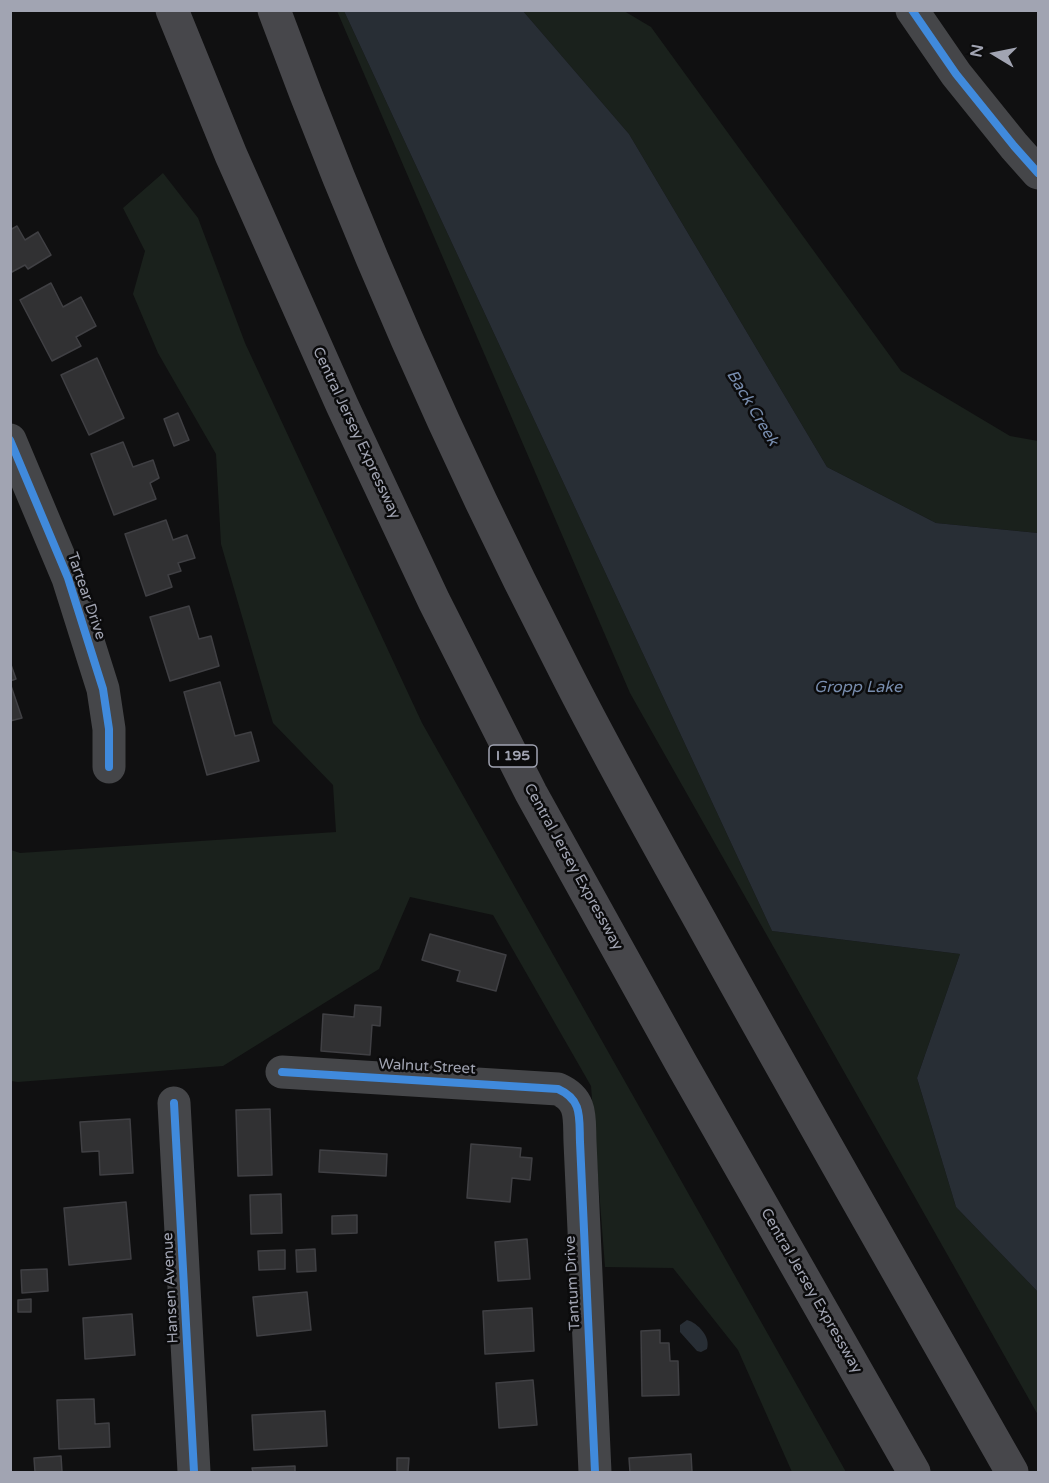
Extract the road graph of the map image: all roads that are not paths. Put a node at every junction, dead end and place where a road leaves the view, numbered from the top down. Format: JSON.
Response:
{"nodes":[{"id":1,"x":172,"y":10,"type":"edge"},
{"id":2,"x":274,"y":10,"type":"edge"},
{"id":3,"x":912,"y":10,"type":"edge"},
{"id":4,"x":1038,"y":173,"type":"edge"},
{"id":5,"x":10,"y":440,"type":"edge"},
{"id":6,"x":109,"y":767,"type":"dead end"},
{"id":7,"x":282,"y":1072,"type":"dead end"},
{"id":8,"x":570,"y":1094,"type":"joint"},
{"id":9,"x":174,"y":1102,"type":"dead end"},
{"id":10,"x":194,"y":1473,"type":"edge"},
{"id":11,"x":595,"y":1473,"type":"edge"},
{"id":12,"x":914,"y":1473,"type":"edge"},
{"id":13,"x":1012,"y":1473,"type":"edge"}],
"edges":[{"from":1,"to":12,"type":"highway","name":"Central Jersey Expressway","number":"I 195"},
{"from":2,"to":13,"type":"highway"},
{"from":3,"to":4,"type":"street"},
{"from":5,"to":6,"type":"street","name":"Tartear Drive"},
{"from":7,"to":8,"type":"street","name":"Walnut Street"},
{"from":8,"to":11,"type":"street","name":"Tantum Drive"},
{"from":9,"to":10,"type":"street","name":"Hansen Avenue"}]}
